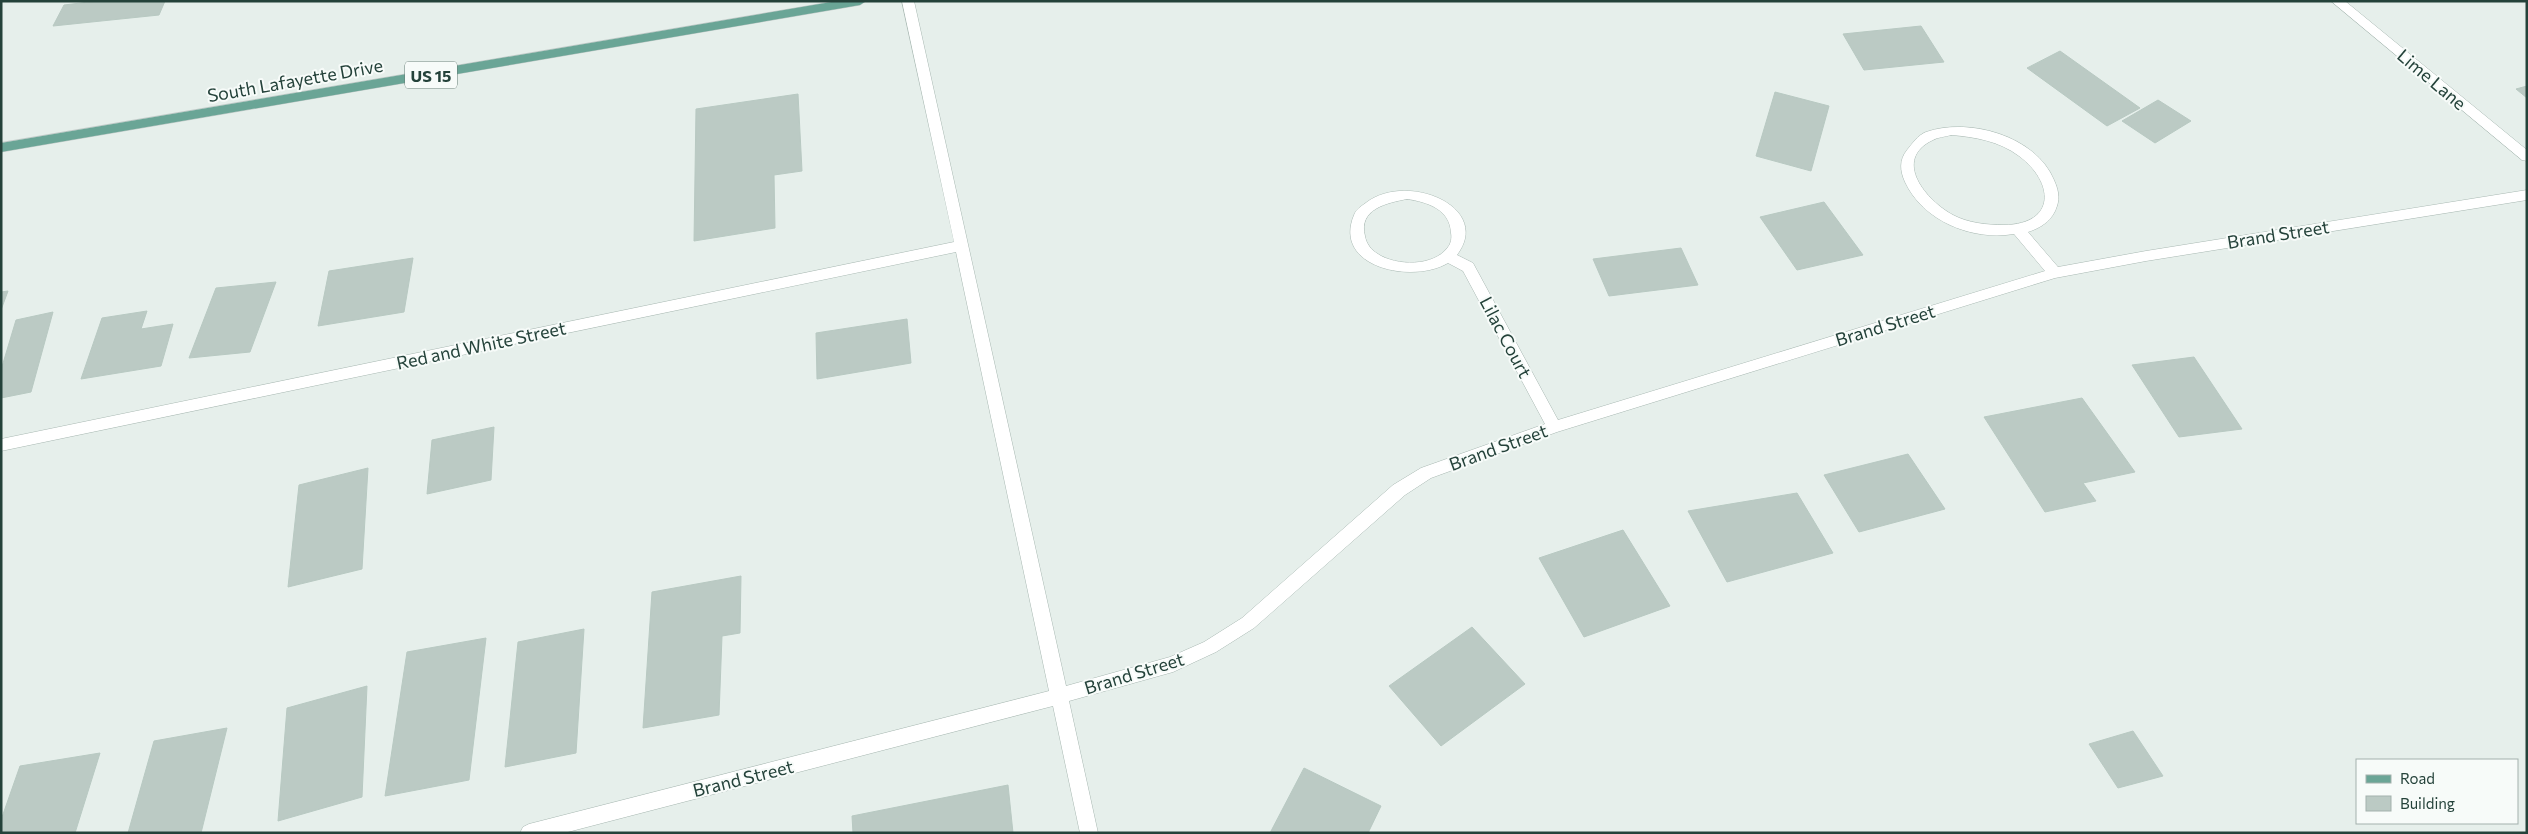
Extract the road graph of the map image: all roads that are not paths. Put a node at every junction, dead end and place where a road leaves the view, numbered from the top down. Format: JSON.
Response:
{"nodes":[{"id":1,"x":860,"y":1,"type":"edge"},
{"id":2,"x":908,"y":1,"type":"edge"},
{"id":3,"x":2337,"y":1,"type":"edge"},
{"id":4,"x":1,"y":148,"type":"edge"},
{"id":5,"x":2527,"y":157,"type":"edge"},
{"id":6,"x":2527,"y":195,"type":"edge"},
{"id":7,"x":2017,"y":229,"type":"junction"},
{"id":8,"x":960,"y":246,"type":"junction"},
{"id":9,"x":1449,"y":257,"type":"junction"},
{"id":10,"x":2055,"y":273,"type":"junction"},
{"id":11,"x":1554,"y":427,"type":"junction"},
{"id":12,"x":1,"y":445,"type":"edge"},
{"id":13,"x":1059,"y":696,"type":"junction"},
{"id":14,"x":529,"y":833,"type":"edge"},
{"id":15,"x":1089,"y":833,"type":"edge"}],
"edges":[{"from":1,"to":4,"type":"main road","name":"South Lafayette Drive","number":"US 15"},
{"from":2,"to":8,"type":"street"},
{"from":3,"to":5,"type":"street","name":"Lime Lane"},
{"from":6,"to":10,"type":"street","name":"Brand Street"},
{"from":7,"to":7,"type":"street"},
{"from":7,"to":10,"type":"street"},
{"from":8,"to":12,"type":"street","name":"Red and White Street"},
{"from":8,"to":13,"type":"street"},
{"from":9,"to":9,"type":"street"},
{"from":9,"to":11,"type":"street","name":"Lilac Court"},
{"from":10,"to":11,"type":"street","name":"Brand Street"},
{"from":11,"to":13,"type":"street","name":"Brand Street"},
{"from":13,"to":14,"type":"street","name":"Brand Street"},
{"from":13,"to":15,"type":"street"}]}
